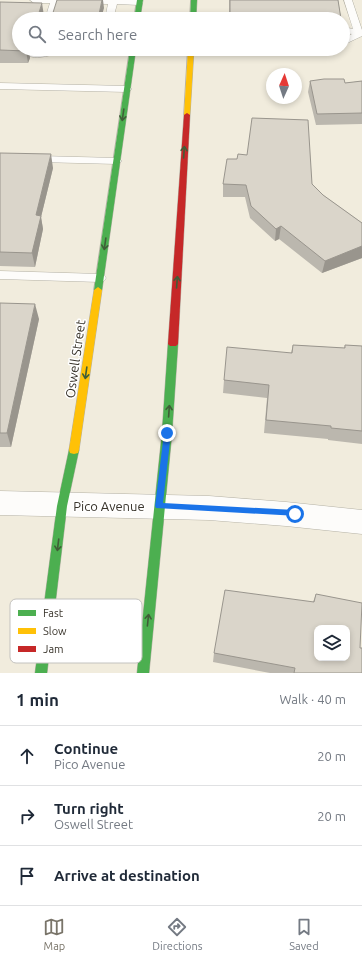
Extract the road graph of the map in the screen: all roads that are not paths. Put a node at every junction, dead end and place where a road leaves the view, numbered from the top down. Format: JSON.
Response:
{"nodes":[{"id":1,"x":34,"y":0,"type":"edge"},
{"id":2,"x":194,"y":0,"type":"edge"},
{"id":3,"x":348,"y":0,"type":"edge"},
{"id":4,"x":55,"y":1,"type":"edge"},
{"id":5,"x":139,"y":1,"type":"edge"},
{"id":6,"x":113,"y":2,"type":"junction"},
{"id":7,"x":80,"y":3,"type":"edge"},
{"id":8,"x":51,"y":12,"type":"edge"},
{"id":9,"x":111,"y":12,"type":"edge"},
{"id":10,"x":138,"y":12,"type":"edge"},
{"id":11,"x":193,"y":12,"type":"edge"},
{"id":12,"x":350,"y":31,"type":"edge"},
{"id":13,"x":360,"y":34,"type":"edge"},
{"id":14,"x":350,"y":40,"type":"edge"},
{"id":15,"x":132,"y":56,"type":"edge"},
{"id":16,"x":191,"y":56,"type":"edge"},
{"id":17,"x":0,"y":86,"type":"edge"},
{"id":18,"x":127,"y":90,"type":"junction"},
{"id":19,"x":0,"y":158,"type":"edge"},
{"id":20,"x":117,"y":161,"type":"junction"},
{"id":21,"x":0,"y":275,"type":"edge"},
{"id":22,"x":100,"y":278,"type":"junction"},
{"id":23,"x":0,"y":503,"type":"edge"},
{"id":24,"x":62,"y":506,"type":"junction"},
{"id":25,"x":159,"y":506,"type":"junction"},
{"id":26,"x":362,"y":522,"type":"edge"},
{"id":27,"x":50,"y":599,"type":"edge"},
{"id":28,"x":42,"y":663,"type":"edge"},
{"id":29,"x":41,"y":673,"type":"edge"},
{"id":30,"x":143,"y":673,"type":"edge"}],
"edges":[{"from":1,"to":4,"type":"lane"},
{"from":2,"to":11,"type":"main road"},
{"from":3,"to":13,"type":"lane"},
{"from":4,"to":7,"type":"lane"},
{"from":4,"to":8,"type":"lane"},
{"from":5,"to":6,"type":"lane"},
{"from":5,"to":10,"type":"main road"},
{"from":6,"to":7,"type":"lane"},
{"from":6,"to":9,"type":"lane"},
{"from":12,"to":13,"type":"lane"},
{"from":13,"to":14,"type":"lane"},
{"from":15,"to":18,"type":"main road","name":"Oswell Street"},
{"from":25,"to":16,"type":"main road","one_way":true},
{"from":17,"to":18,"type":"lane"},
{"from":18,"to":20,"type":"main road","name":"Oswell Street","one_way":true},
{"from":19,"to":20,"type":"lane"},
{"from":20,"to":22,"type":"main road","name":"Oswell Street","one_way":true},
{"from":21,"to":22,"type":"lane"},
{"from":22,"to":24,"type":"main road","name":"Oswell Street","one_way":true},
{"from":23,"to":24,"type":"street","name":"Pico Avenue"},
{"from":24,"to":25,"type":"street","name":"Pico Avenue"},
{"from":24,"to":27,"type":"main road","name":"Oswell Street","one_way":true},
{"from":25,"to":26,"type":"street","name":"Pico Avenue"},
{"from":30,"to":25,"type":"main road","one_way":true},
{"from":28,"to":29,"type":"main road","name":"Oswell Street","one_way":true}]}
